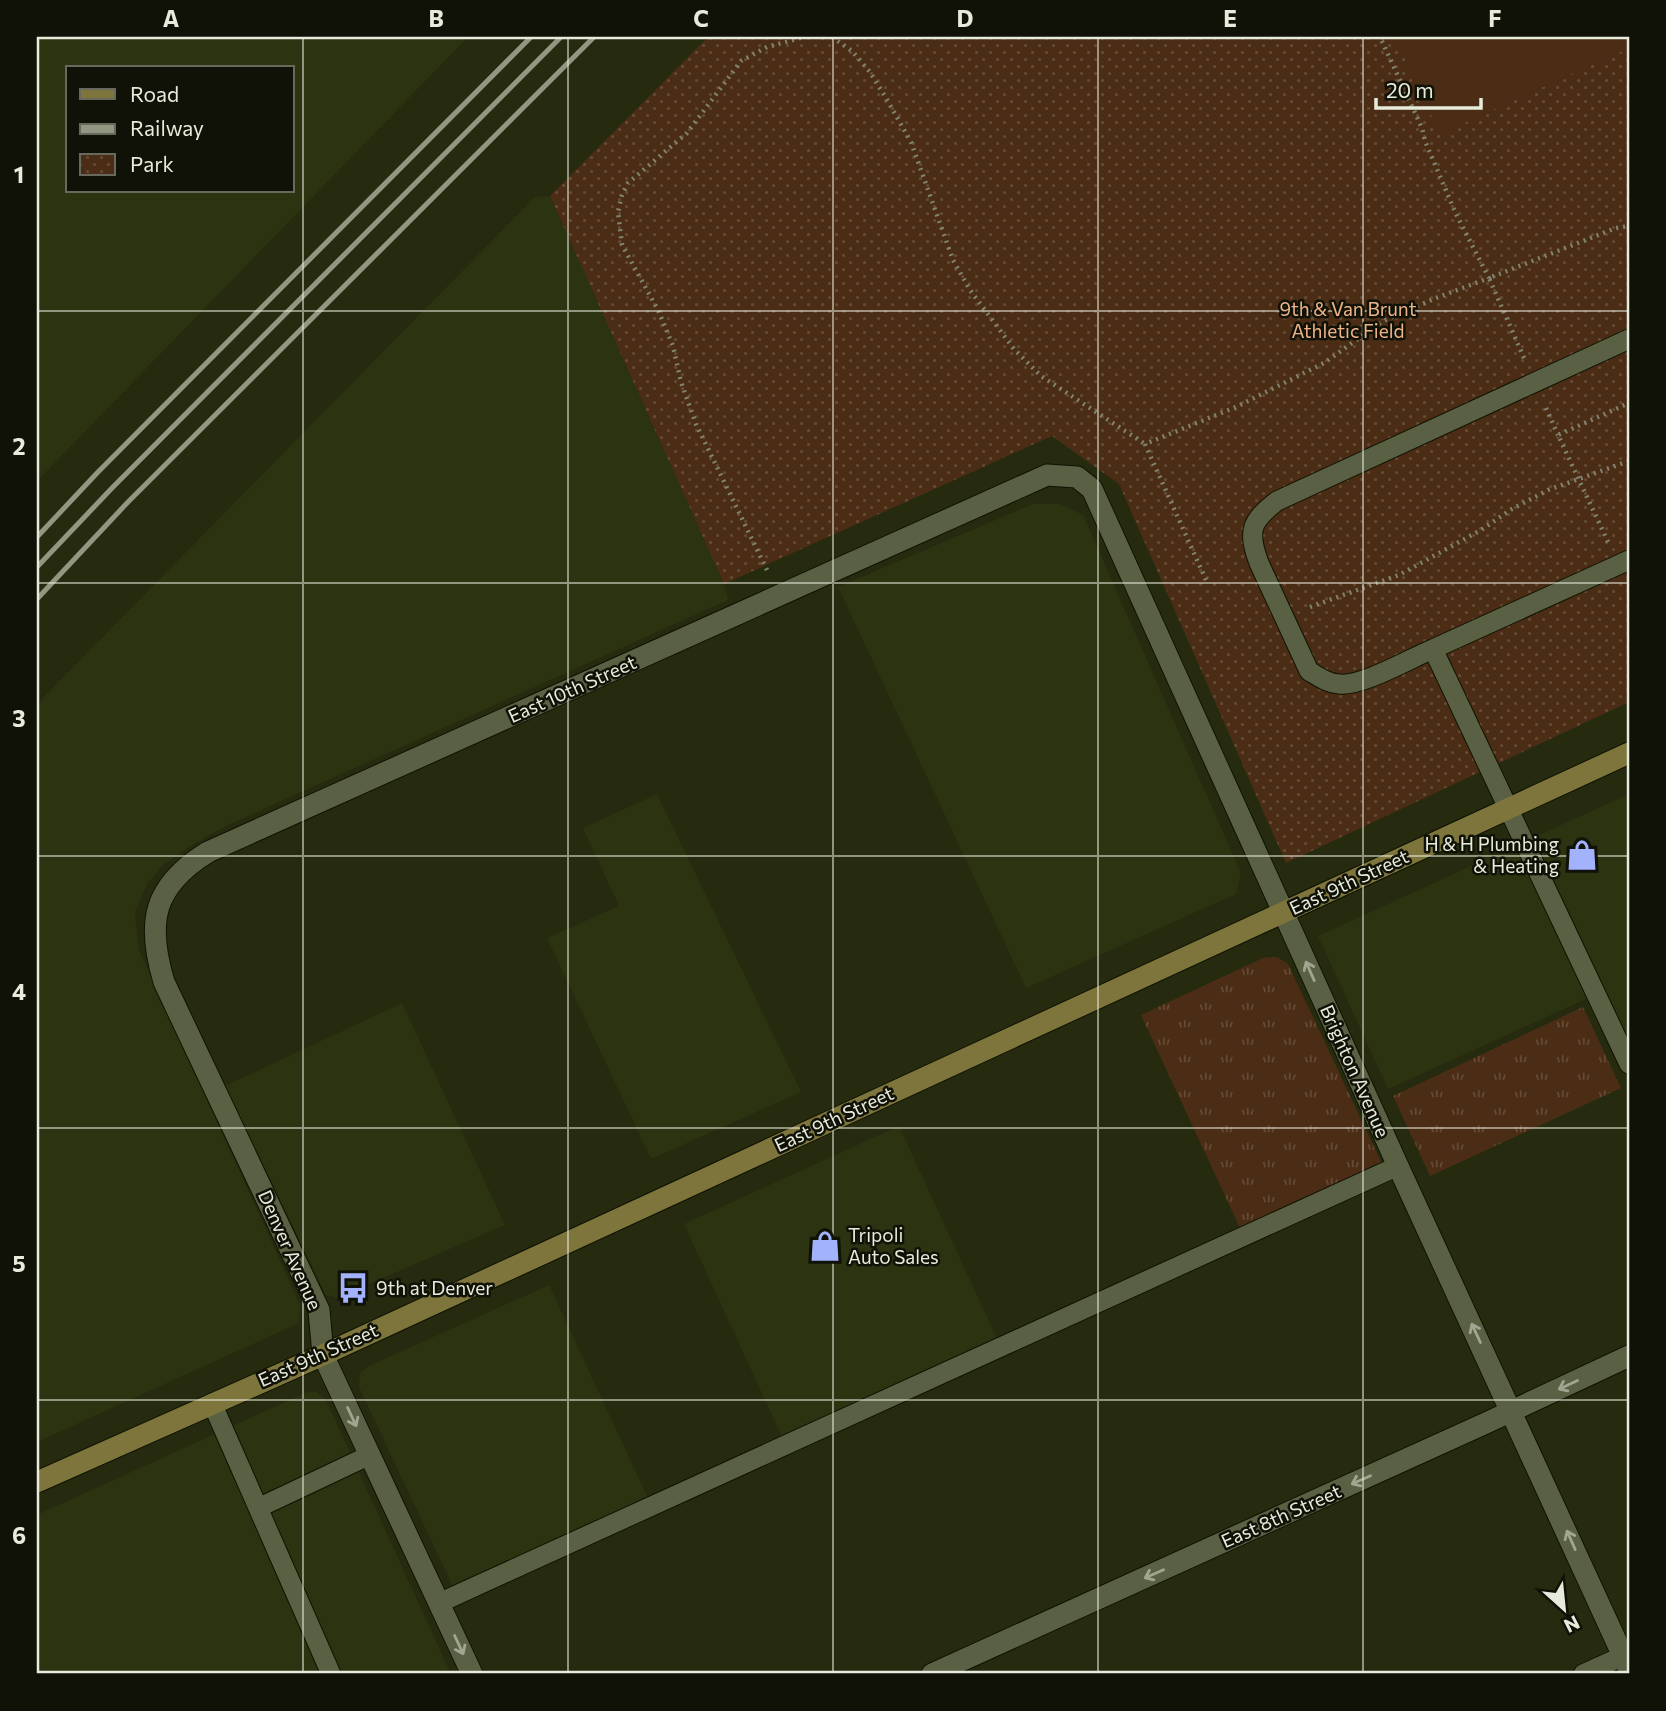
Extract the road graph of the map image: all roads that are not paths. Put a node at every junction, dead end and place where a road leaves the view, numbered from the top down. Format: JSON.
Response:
{"nodes":[{"id":1,"x":1629,"y":338,"type":"edge"},
{"id":2,"x":1077,"y":477,"type":"joint"},
{"id":3,"x":1624,"y":562,"type":"edge"},
{"id":4,"x":1433,"y":649,"type":"junction"},
{"id":5,"x":1629,"y":753,"type":"edge"},
{"id":6,"x":1507,"y":809,"type":"junction"},
{"id":7,"x":1283,"y":912,"type":"junction"},
{"id":8,"x":164,"y":982,"type":"joint"},
{"id":9,"x":1629,"y":1064,"type":"edge"},
{"id":10,"x":1398,"y":1166,"type":"junction"},
{"id":11,"x":323,"y":1355,"type":"junction"},
{"id":12,"x":1629,"y":1356,"type":"edge"},
{"id":13,"x":212,"y":1403,"type":"junction"},
{"id":14,"x":1512,"y":1411,"type":"junction"},
{"id":15,"x":370,"y":1455,"type":"junction"},
{"id":16,"x":37,"y":1482,"type":"edge"},
{"id":17,"x":258,"y":1508,"type":"junction"},
{"id":18,"x":439,"y":1603,"type":"junction"},
{"id":19,"x":1626,"y":1662,"type":"edge"},
{"id":20,"x":331,"y":1674,"type":"edge"},
{"id":21,"x":472,"y":1674,"type":"edge"},
{"id":22,"x":932,"y":1674,"type":"edge"},
{"id":23,"x":1583,"y":1674,"type":"edge"}],
"edges":[{"from":1,"to":4,"type":"lane"},
{"from":2,"to":7,"type":"street","name":"Brighton Avenue"},
{"from":2,"to":8,"type":"street","name":"East 10th Street"},
{"from":3,"to":4,"type":"lane"},
{"from":4,"to":6,"type":"lane"},
{"from":5,"to":6,"type":"main road","name":"East 9th Street"},
{"from":6,"to":7,"type":"main road","name":"East 9th Street"},
{"from":6,"to":9,"type":"lane"},
{"from":10,"to":7,"type":"street","name":"Brighton Avenue","one_way":true},
{"from":7,"to":11,"type":"main road","name":"East 9th Street"},
{"from":8,"to":11,"type":"street","name":"Denver Avenue"},
{"from":14,"to":10,"type":"street","name":"Brighton Avenue","one_way":true},
{"from":10,"to":18,"type":"lane"},
{"from":11,"to":13,"type":"main road","name":"East 9th Street"},
{"from":11,"to":15,"type":"street","name":"Denver Avenue","one_way":true},
{"from":12,"to":14,"type":"street","name":"East 8th Street","one_way":true},
{"from":13,"to":16,"type":"main road","name":"East 9th Street"},
{"from":13,"to":17,"type":"lane"},
{"from":19,"to":14,"type":"street","name":"Brighton Avenue","one_way":true},
{"from":14,"to":22,"type":"street","name":"East 8th Street","one_way":true},
{"from":15,"to":17,"type":"lane"},
{"from":15,"to":18,"type":"street","name":"Denver Avenue"},
{"from":17,"to":20,"type":"lane"},
{"from":18,"to":21,"type":"street","name":"Denver Avenue","one_way":true},
{"from":19,"to":23,"type":"lane"}]}
